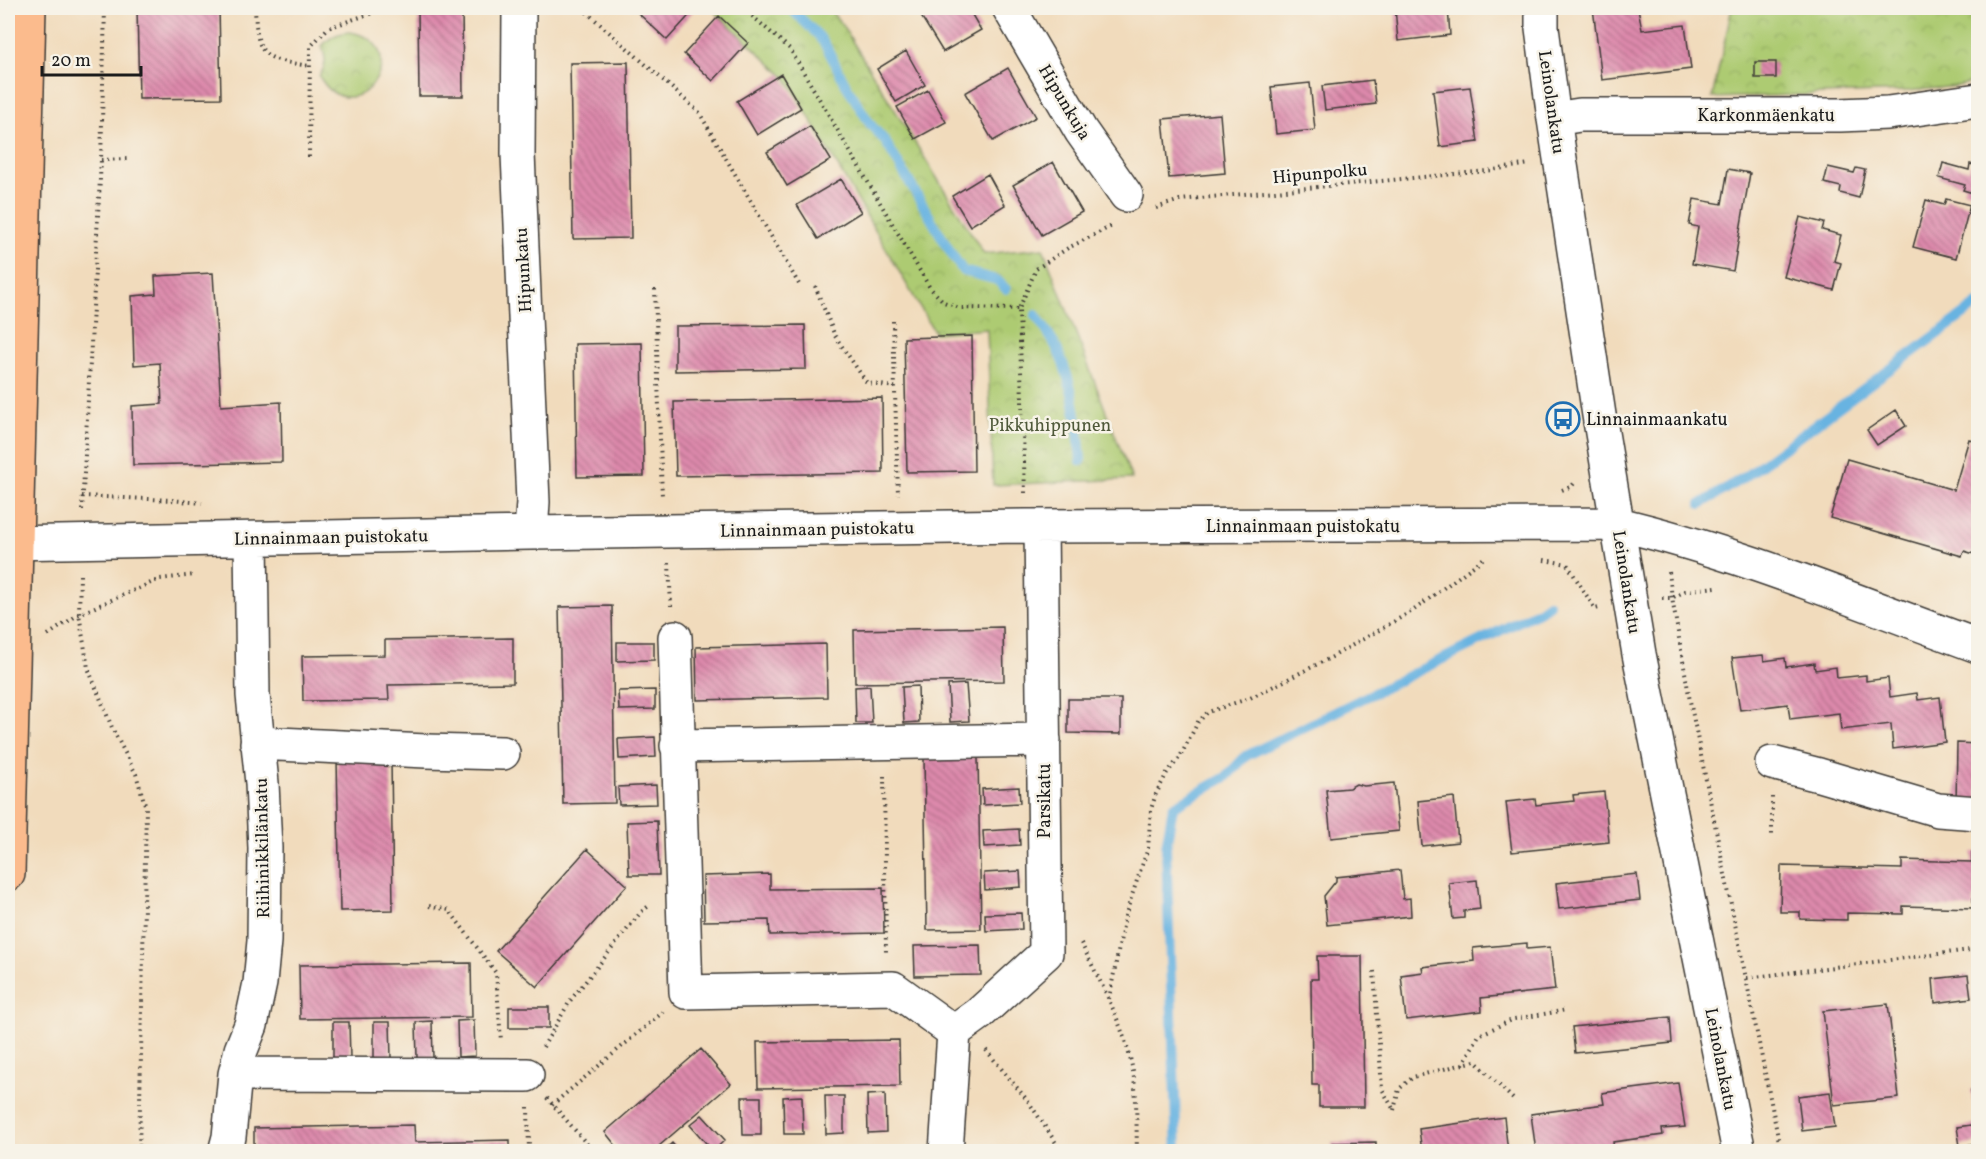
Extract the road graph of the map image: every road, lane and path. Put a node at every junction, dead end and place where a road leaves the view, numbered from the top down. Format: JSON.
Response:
{"nodes":[{"id":1,"x":29,"y":8,"type":"edge"},
{"id":2,"x":105,"y":8,"type":"edge"},
{"id":3,"x":255,"y":8,"type":"edge"},
{"id":4,"x":375,"y":8,"type":"edge"},
{"id":5,"x":519,"y":8,"type":"edge"},
{"id":6,"x":582,"y":8,"type":"edge"},
{"id":7,"x":743,"y":8,"type":"edge"},
{"id":8,"x":1009,"y":8,"type":"edge"},
{"id":9,"x":1542,"y":8,"type":"edge"},
{"id":10,"x":310,"y":66,"type":"junction"},
{"id":11,"x":1978,"y":100,"type":"edge"},
{"id":12,"x":1554,"y":119,"type":"junction"},
{"id":13,"x":309,"y":157,"type":"dead end"},
{"id":14,"x":129,"y":159,"type":"dead end"},
{"id":15,"x":101,"y":160,"type":"junction"},
{"id":16,"x":1530,"y":164,"type":"dead end"},
{"id":17,"x":1131,"y":204,"type":"junction"},
{"id":18,"x":800,"y":286,"type":"dead end"},
{"id":19,"x":814,"y":286,"type":"dead end"},
{"id":20,"x":655,"y":289,"type":"dead end"},
{"id":21,"x":1019,"y":309,"type":"junction"},
{"id":22,"x":893,"y":321,"type":"dead end"},
{"id":23,"x":895,"y":387,"type":"junction"},
{"id":24,"x":662,"y":504,"type":"dead end"},
{"id":25,"x":898,"y":505,"type":"dead end"},
{"id":26,"x":1033,"y":515,"type":"junction"},
{"id":27,"x":1618,"y":524,"type":"junction"},
{"id":28,"x":531,"y":533,"type":"junction"},
{"id":29,"x":1665,"y":535,"type":"junction"},
{"id":30,"x":251,"y":539,"type":"junction"},
{"id":31,"x":81,"y":542,"type":"junction"},
{"id":32,"x":12,"y":543,"type":"edge"},
{"id":33,"x":1485,"y":557,"type":"dead end"},
{"id":34,"x":669,"y":559,"type":"dead end"},
{"id":35,"x":675,"y":637,"type":"joint"},
{"id":36,"x":1978,"y":646,"type":"edge"},
{"id":37,"x":1044,"y":740,"type":"junction"},
{"id":38,"x":884,"y":742,"type":"junction"},
{"id":39,"x":257,"y":743,"type":"junction"},
{"id":40,"x":677,"y":746,"type":"junction"},
{"id":41,"x":504,"y":753,"type":"dead end"},
{"id":42,"x":1772,"y":763,"type":"dead end"},
{"id":43,"x":1978,"y":813,"type":"edge"},
{"id":44,"x":8,"y":874,"type":"edge"},
{"id":45,"x":682,"y":882,"type":"junction"},
{"id":46,"x":429,"y":906,"type":"dead end"},
{"id":47,"x":1077,"y":935,"type":"dead end"},
{"id":48,"x":1978,"y":949,"type":"edge"},
{"id":49,"x":1374,"y":970,"type":"dead end"},
{"id":50,"x":1747,"y":978,"type":"junction"},
{"id":51,"x":884,"y":988,"type":"junction"},
{"id":52,"x":686,"y":992,"type":"junction"},
{"id":53,"x":1109,"y":999,"type":"junction"},
{"id":54,"x":1567,"y":1011,"type":"dead end"},
{"id":55,"x":959,"y":1029,"type":"junction"},
{"id":56,"x":1462,"y":1065,"type":"junction"},
{"id":57,"x":235,"y":1074,"type":"junction"},
{"id":58,"x":515,"y":1075,"type":"junction"},
{"id":59,"x":1514,"y":1100,"type":"dead end"},
{"id":60,"x":552,"y":1105,"type":"junction"},
{"id":61,"x":139,"y":1152,"type":"edge"},
{"id":62,"x":225,"y":1152,"type":"edge"},
{"id":63,"x":529,"y":1152,"type":"edge"},
{"id":64,"x":594,"y":1152,"type":"edge"},
{"id":65,"x":946,"y":1152,"type":"edge"},
{"id":66,"x":1062,"y":1152,"type":"edge"},
{"id":67,"x":1137,"y":1152,"type":"edge"},
{"id":68,"x":1739,"y":1152,"type":"edge"},
{"id":69,"x":1781,"y":1152,"type":"edge"}],
"edges":[{"from":1,"to":32,"type":"main road"},
{"from":2,"to":15,"type":"path"},
{"from":3,"to":10,"type":"path"},
{"from":4,"to":10,"type":"path"},
{"from":5,"to":28,"type":"street","name":"Hipunkatu"},
{"from":6,"to":18,"type":"path"},
{"from":7,"to":21,"type":"path"},
{"from":8,"to":17,"type":"street","name":"Hipunkuja"},
{"from":9,"to":12,"type":"street","name":"Leinolankatu"},
{"from":10,"to":13,"type":"path"},
{"from":11,"to":12,"type":"street","name":"Karkonmäenkatu"},
{"from":12,"to":27,"type":"street","name":"Leinolankatu"},
{"from":14,"to":15,"type":"path"},
{"from":15,"to":31,"type":"path"},
{"from":16,"to":17,"type":"path","name":"Hipunpolku"},
{"from":17,"to":21,"type":"path","name":"Hipunpolku"},
{"from":19,"to":23,"type":"path"},
{"from":20,"to":24,"type":"path"},
{"from":21,"to":26,"type":"path"},
{"from":22,"to":23,"type":"path"},
{"from":23,"to":25,"type":"path"},
{"from":26,"to":27,"type":"street","name":"Linnainmaan puistokatu"},
{"from":26,"to":28,"type":"street","name":"Linnainmaan puistokatu"},
{"from":26,"to":37,"type":"street","name":"Parsikatu"},
{"from":27,"to":29,"type":"street"},
{"from":27,"to":68,"type":"street","name":"Leinolankatu"},
{"from":28,"to":30,"type":"street","name":"Linnainmaan puistokatu"},
{"from":29,"to":36,"type":"street"},
{"from":29,"to":50,"type":"path"},
{"from":30,"to":31,"type":"street","name":"Linnainmaan puistokatu"},
{"from":30,"to":39,"type":"street","name":"Riihinikkilänkatu"},
{"from":31,"to":32,"type":"street","name":"Linnainmaan puistokatu"},
{"from":31,"to":61,"type":"path"},
{"from":32,"to":44,"type":"main road"},
{"from":33,"to":53,"type":"path"},
{"from":34,"to":35,"type":"path"},
{"from":35,"to":40,"type":"street"},
{"from":37,"to":38,"type":"street"},
{"from":37,"to":55,"type":"street","name":"Parsikatu"},
{"from":38,"to":40,"type":"street"},
{"from":38,"to":51,"type":"path"},
{"from":39,"to":41,"type":"street"},
{"from":39,"to":57,"type":"street","name":"Riihinikkilänkatu"},
{"from":40,"to":45,"type":"street"},
{"from":42,"to":43,"type":"street"},
{"from":45,"to":52,"type":"street"},
{"from":45,"to":58,"type":"path"},
{"from":46,"to":58,"type":"path"},
{"from":47,"to":53,"type":"path"},
{"from":48,"to":50,"type":"path"},
{"from":49,"to":56,"type":"path"},
{"from":50,"to":69,"type":"path"},
{"from":51,"to":52,"type":"street"},
{"from":51,"to":55,"type":"street"},
{"from":52,"to":60,"type":"path"},
{"from":53,"to":67,"type":"path"},
{"from":54,"to":56,"type":"path"},
{"from":55,"to":65,"type":"street"},
{"from":55,"to":66,"type":"path"},
{"from":56,"to":59,"type":"path"},
{"from":57,"to":58,"type":"street"},
{"from":57,"to":62,"type":"street","name":"Riihinikkilänkatu"},
{"from":58,"to":60,"type":"path"},
{"from":58,"to":63,"type":"path"},
{"from":60,"to":64,"type":"path"}]}
